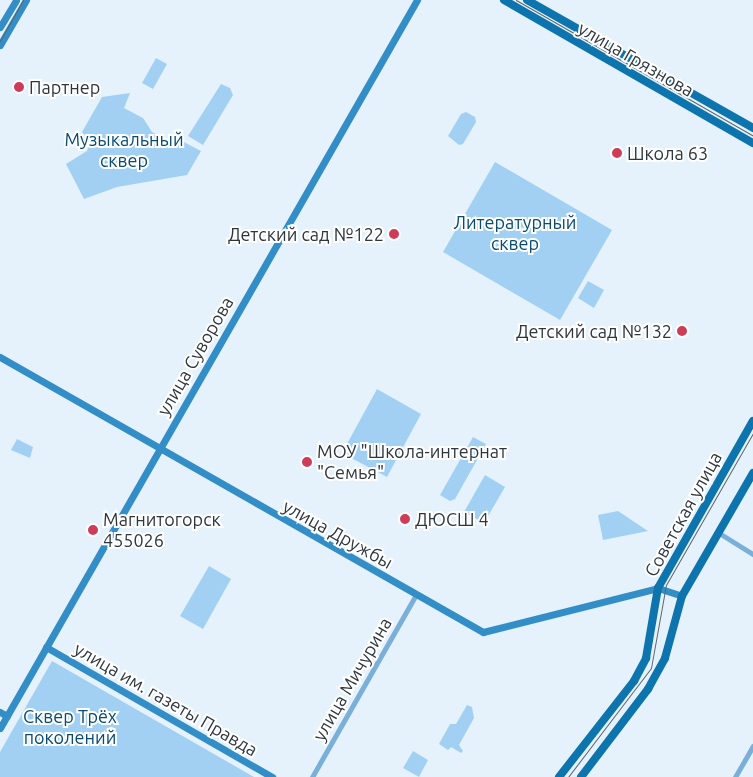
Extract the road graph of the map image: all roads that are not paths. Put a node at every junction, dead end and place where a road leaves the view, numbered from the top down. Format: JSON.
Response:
{"nodes":[{"id":1,"x":16,"y":0,"type":"edge"},
{"id":2,"x":26,"y":0,"type":"edge"},
{"id":3,"x":417,"y":0,"type":"edge"},
{"id":4,"x":504,"y":0,"type":"edge"},
{"id":5,"x":527,"y":0,"type":"edge"},
{"id":6,"x":0,"y":27,"type":"edge"},
{"id":7,"x":0,"y":45,"type":"edge"},
{"id":8,"x":753,"y":128,"type":"edge"},
{"id":9,"x":753,"y":144,"type":"edge"},
{"id":10,"x":0,"y":357,"type":"edge"},
{"id":11,"x":753,"y":421,"type":"edge"},
{"id":12,"x":158,"y":449,"type":"junction"},
{"id":13,"x":753,"y":474,"type":"edge"},
{"id":14,"x":719,"y":533,"type":"junction"},
{"id":15,"x":753,"y":554,"type":"edge"},
{"id":16,"x":658,"y":588,"type":"junction"},
{"id":17,"x":416,"y":595,"type":"junction"},
{"id":18,"x":682,"y":596,"type":"junction"},
{"id":19,"x":46,"y":647,"type":"junction"},
{"id":20,"x":3,"y":714,"type":"edge"},
{"id":21,"x":0,"y":728,"type":"edge"},
{"id":22,"x":753,"y":746,"type":"edge"},
{"id":23,"x":736,"y":775,"type":"edge"},
{"id":24,"x":272,"y":777,"type":"edge"},
{"id":25,"x":312,"y":777,"type":"edge"},
{"id":26,"x":559,"y":777,"type":"edge"},
{"id":27,"x":582,"y":777,"type":"edge"},
{"id":28,"x":743,"y":777,"type":"edge"}],
"edges":[{"from":1,"to":6,"type":"street"},
{"from":2,"to":7,"type":"street"},
{"from":3,"to":12,"type":"street","name":"улица Суворова"},
{"from":4,"to":9,"type":"main road","name":"улица Грязнова"},
{"from":5,"to":8,"type":"main road","name":"улица Грязнова"},
{"from":10,"to":12,"type":"street","name":"улица Дружбы"},
{"from":11,"to":16,"type":"main road","name":"Советская улица"},
{"from":12,"to":17,"type":"street","name":"улица Дружбы"},
{"from":12,"to":19,"type":"street","name":"улица Суворова"},
{"from":13,"to":14,"type":"main road"},
{"from":14,"to":15,"type":"street"},
{"from":14,"to":18,"type":"main road"},
{"from":16,"to":17,"type":"street","name":"улица Дружбы"},
{"from":16,"to":18,"type":"street"},
{"from":16,"to":26,"type":"main road","name":"Советская улица"},
{"from":17,"to":25,"type":"street","name":"улица Мичурина"},
{"from":18,"to":27,"type":"main road"},
{"from":19,"to":20,"type":"street","name":"улица Суворова"},
{"from":19,"to":24,"type":"street","name":"улица им. газеты Правда"},
{"from":20,"to":21,"type":"street","name":"улица Суворова"},
{"from":22,"to":23,"type":"street"},
{"from":23,"to":28,"type":"street"}]}
